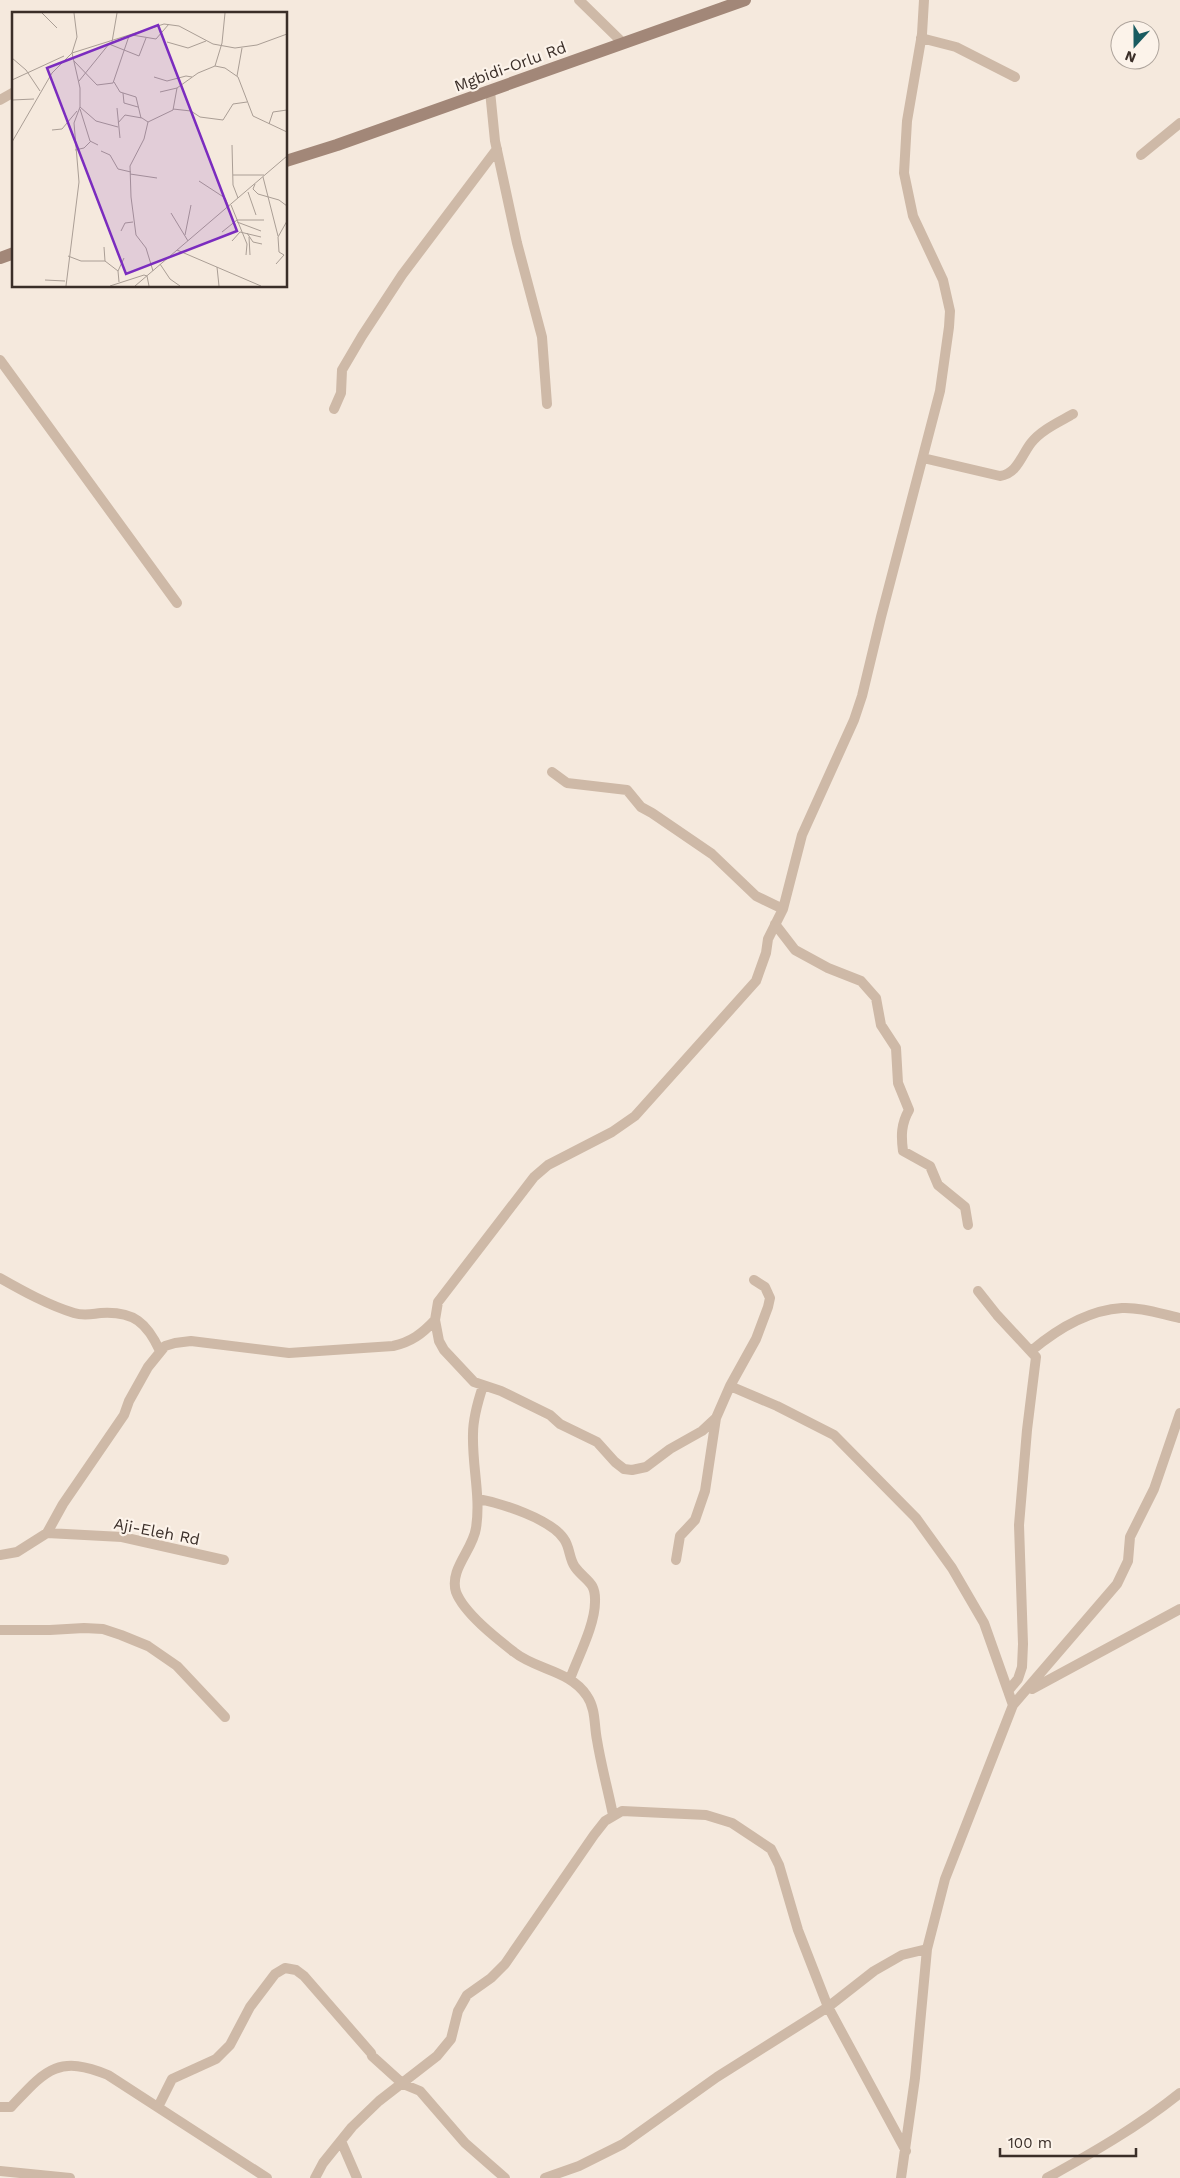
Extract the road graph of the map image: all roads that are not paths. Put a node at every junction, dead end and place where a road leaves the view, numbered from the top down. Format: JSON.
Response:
{"nodes":[{"id":1,"x":579,"y":0,"type":"edge"},
{"id":2,"x":745,"y":0,"type":"edge"},
{"id":3,"x":924,"y":0,"type":"edge"},
{"id":4,"x":921,"y":38,"type":"junction"},
{"id":5,"x":623,"y":43,"type":"junction"},
{"id":6,"x":1015,"y":77,"type":"dead end"},
{"id":7,"x":490,"y":90,"type":"junction"},
{"id":8,"x":12,"y":93,"type":"edge"},
{"id":9,"x":0,"y":100,"type":"edge"},
{"id":10,"x":1180,"y":123,"type":"edge"},
{"id":11,"x":497,"y":148,"type":"junction"},
{"id":12,"x":1142,"y":155,"type":"dead end"},
{"id":13,"x":288,"y":160,"type":"edge"},
{"id":14,"x":12,"y":254,"type":"edge"},
{"id":15,"x":0,"y":258,"type":"edge"},
{"id":16,"x":0,"y":360,"type":"edge"},
{"id":17,"x":547,"y":404,"type":"dead end"},
{"id":18,"x":334,"y":409,"type":"dead end"},
{"id":19,"x":1073,"y":414,"type":"dead end"},
{"id":20,"x":923,"y":458,"type":"junction"},
{"id":21,"x":176,"y":603,"type":"dead end"},
{"id":22,"x":552,"y":772,"type":"dead end"},
{"id":23,"x":783,"y":909,"type":"junction"},
{"id":24,"x":775,"y":924,"type":"junction"},
{"id":25,"x":968,"y":1225,"type":"dead end"},
{"id":26,"x":0,"y":1278,"type":"edge"},
{"id":27,"x":754,"y":1280,"type":"dead end"},
{"id":28,"x":978,"y":1291,"type":"dead end"},
{"id":29,"x":1180,"y":1318,"type":"edge"},
{"id":30,"x":435,"y":1320,"type":"junction"},
{"id":31,"x":1031,"y":1350,"type":"junction"},
{"id":32,"x":160,"y":1351,"type":"junction"},
{"id":33,"x":483,"y":1386,"type":"junction"},
{"id":34,"x":730,"y":1386,"type":"junction"},
{"id":35,"x":1180,"y":1413,"type":"edge"},
{"id":36,"x":716,"y":1418,"type":"junction"},
{"id":37,"x":478,"y":1499,"type":"junction"},
{"id":38,"x":47,"y":1533,"type":"junction"},
{"id":39,"x":0,"y":1555,"type":"edge"},
{"id":40,"x":224,"y":1560,"type":"dead end"},
{"id":41,"x":676,"y":1560,"type":"dead end"},
{"id":42,"x":1180,"y":1609,"type":"edge"},
{"id":43,"x":0,"y":1630,"type":"edge"},
{"id":44,"x":570,"y":1679,"type":"junction"},
{"id":45,"x":1008,"y":1691,"type":"junction"},
{"id":46,"x":1024,"y":1694,"type":"junction"},
{"id":47,"x":1014,"y":1705,"type":"junction"},
{"id":48,"x":225,"y":1716,"type":"dead end"},
{"id":49,"x":613,"y":1814,"type":"junction"},
{"id":50,"x":927,"y":1949,"type":"junction"},
{"id":51,"x":828,"y":2007,"type":"junction"},
{"id":52,"x":403,"y":2084,"type":"junction"},
{"id":53,"x":1180,"y":2092,"type":"edge"},
{"id":54,"x":158,"y":2107,"type":"junction"},
{"id":55,"x":0,"y":2108,"type":"edge"},
{"id":56,"x":341,"y":2141,"type":"junction"},
{"id":57,"x":906,"y":2151,"type":"junction"},
{"id":58,"x":0,"y":2171,"type":"edge"},
{"id":59,"x":70,"y":2178,"type":"edge"},
{"id":60,"x":267,"y":2178,"type":"edge"},
{"id":61,"x":315,"y":2178,"type":"edge"},
{"id":62,"x":356,"y":2178,"type":"edge"},
{"id":63,"x":506,"y":2178,"type":"edge"},
{"id":64,"x":545,"y":2178,"type":"edge"},
{"id":65,"x":901,"y":2178,"type":"edge"},
{"id":66,"x":1047,"y":2178,"type":"edge"}],
"edges":[{"from":1,"to":5,"type":"street"},
{"from":2,"to":5,"type":"main road","name":"Mgbidi-Orlu Rd"},
{"from":3,"to":4,"type":"street"},
{"from":4,"to":6,"type":"street"},
{"from":4,"to":20,"type":"street"},
{"from":5,"to":7,"type":"main road","name":"Mgbidi-Orlu Rd"},
{"from":7,"to":11,"type":"street"},
{"from":7,"to":13,"type":"main road","name":"Mgbidi-Orlu Rd"},
{"from":8,"to":9,"type":"street"},
{"from":10,"to":12,"type":"street"},
{"from":11,"to":17,"type":"street"},
{"from":11,"to":18,"type":"street"},
{"from":14,"to":15,"type":"main road"},
{"from":16,"to":21,"type":"street"},
{"from":19,"to":20,"type":"street"},
{"from":20,"to":23,"type":"street"},
{"from":22,"to":23,"type":"street"},
{"from":23,"to":24,"type":"street"},
{"from":24,"to":25,"type":"street"},
{"from":24,"to":30,"type":"street"},
{"from":26,"to":32,"type":"street"},
{"from":27,"to":34,"type":"street"},
{"from":28,"to":31,"type":"street"},
{"from":29,"to":31,"type":"street"},
{"from":30,"to":32,"type":"street"},
{"from":30,"to":33,"type":"street"},
{"from":31,"to":45,"type":"street"},
{"from":32,"to":38,"type":"street"},
{"from":33,"to":36,"type":"street"},
{"from":33,"to":37,"type":"street"},
{"from":34,"to":36,"type":"street"},
{"from":34,"to":45,"type":"street"},
{"from":35,"to":46,"type":"street"},
{"from":36,"to":41,"type":"street"},
{"from":37,"to":44,"type":"street"},
{"from":37,"to":44,"type":"street"},
{"from":38,"to":39,"type":"street"},
{"from":38,"to":40,"type":"street","name":"Aji-Eleh Rd"},
{"from":42,"to":46,"type":"street"},
{"from":43,"to":48,"type":"street"},
{"from":44,"to":49,"type":"street"},
{"from":45,"to":47,"type":"street"},
{"from":46,"to":47,"type":"street"},
{"from":47,"to":50,"type":"street"},
{"from":49,"to":51,"type":"street"},
{"from":49,"to":52,"type":"street"},
{"from":50,"to":51,"type":"street"},
{"from":50,"to":57,"type":"street"},
{"from":51,"to":57,"type":"street"},
{"from":51,"to":64,"type":"street"},
{"from":52,"to":54,"type":"street"},
{"from":52,"to":56,"type":"street"},
{"from":52,"to":63,"type":"street"},
{"from":53,"to":66,"type":"street"},
{"from":54,"to":55,"type":"street"},
{"from":54,"to":60,"type":"street"},
{"from":56,"to":61,"type":"street"},
{"from":56,"to":62,"type":"street"},
{"from":57,"to":65,"type":"street"},
{"from":58,"to":59,"type":"street"}]}
